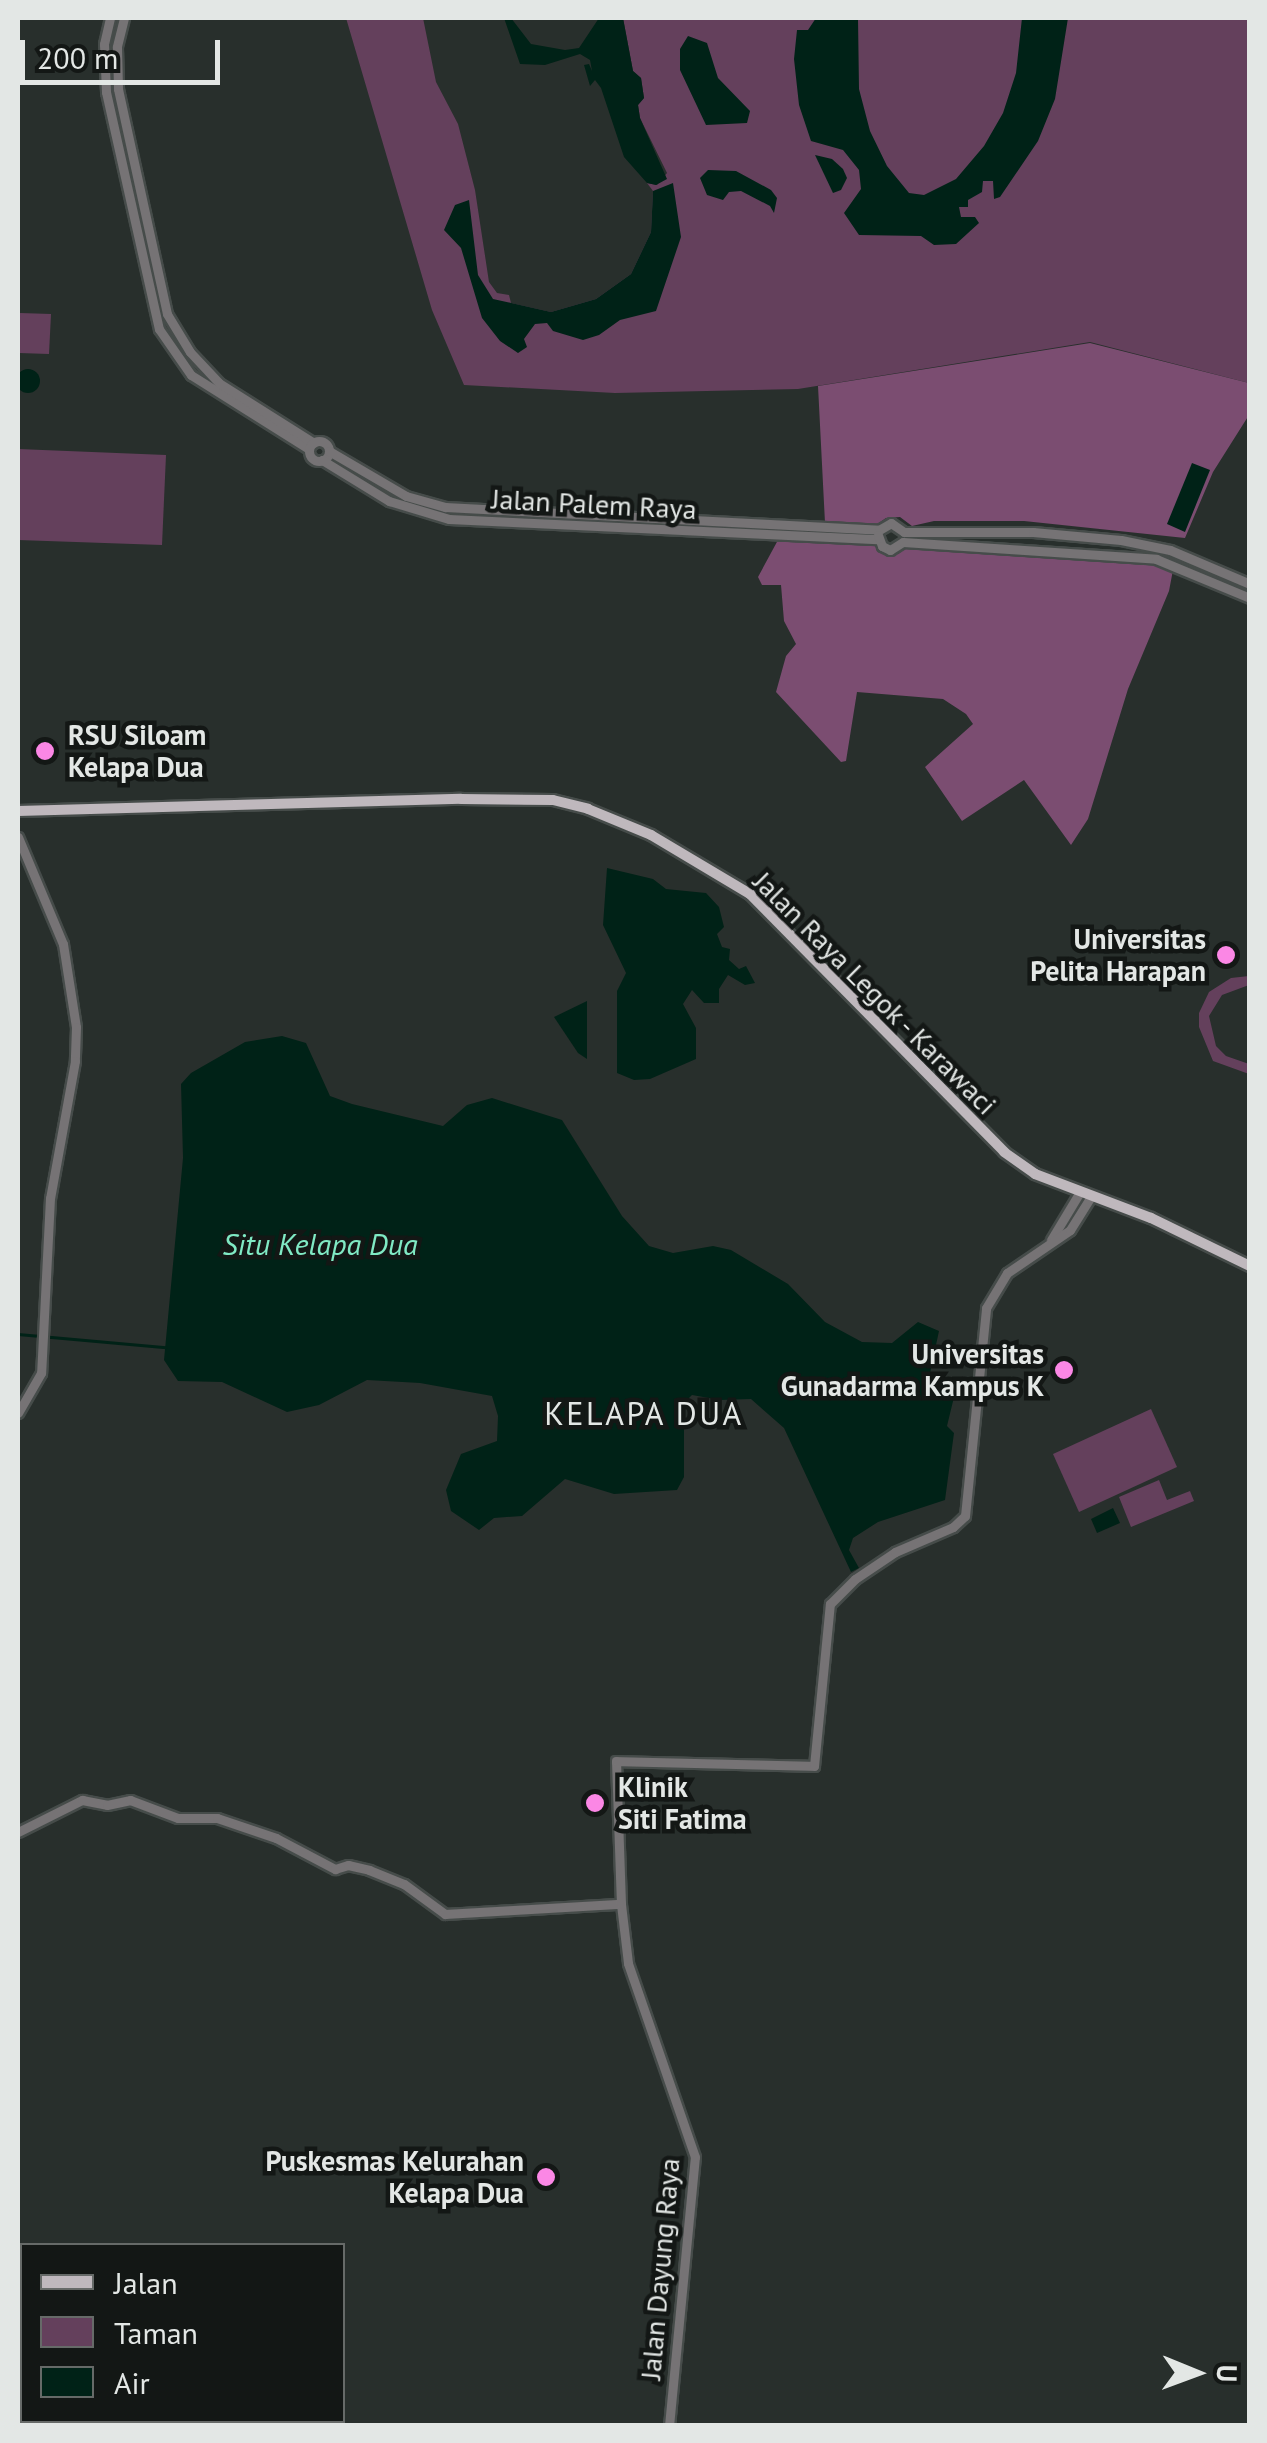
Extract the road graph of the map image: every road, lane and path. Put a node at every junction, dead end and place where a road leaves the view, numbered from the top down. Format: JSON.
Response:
{"nodes":[{"id":1,"x":110,"y":18,"type":"edge"},
{"id":2,"x":124,"y":18,"type":"edge"},
{"id":3,"x":312,"y":446,"type":"junction"},
{"id":4,"x":325,"y":455,"type":"junction"},
{"id":5,"x":879,"y":535,"type":"junction"},
{"id":6,"x":904,"y":537,"type":"junction"},
{"id":7,"x":1250,"y":584,"type":"edge"},
{"id":8,"x":1250,"y":598,"type":"edge"},
{"id":9,"x":18,"y":811,"type":"edge"},
{"id":10,"x":18,"y":837,"type":"edge"},
{"id":11,"x":1085,"y":1194,"type":"junction"},
{"id":12,"x":1250,"y":1266,"type":"edge"},
{"id":13,"x":18,"y":1413,"type":"edge"},
{"id":14,"x":18,"y":1832,"type":"edge"},
{"id":15,"x":621,"y":1904,"type":"junction"},
{"id":16,"x":669,"y":2426,"type":"edge"}],
"edges":[{"from":1,"to":3,"type":"street"},
{"from":2,"to":3,"type":"street"},
{"from":3,"to":4,"type":"street"},
{"from":3,"to":4,"type":"street"},
{"from":4,"to":5,"type":"street","name":"Jalan Palem Raya"},
{"from":5,"to":6,"type":"street"},
{"from":5,"to":6,"type":"street"},
{"from":6,"to":7,"type":"street"},
{"from":6,"to":8,"type":"street"},
{"from":9,"to":11,"type":"main road","name":"Jalan Raya Legok - Karawaci"},
{"from":10,"to":13,"type":"street"},
{"from":11,"to":12,"type":"main road","name":"Jalan Raya Legok - Karawaci"},
{"from":11,"to":15,"type":"street","name":"Jalan Dayung Raya"},
{"from":14,"to":15,"type":"street"},
{"from":15,"to":16,"type":"street","name":"Jalan Dayung Raya"}]}
